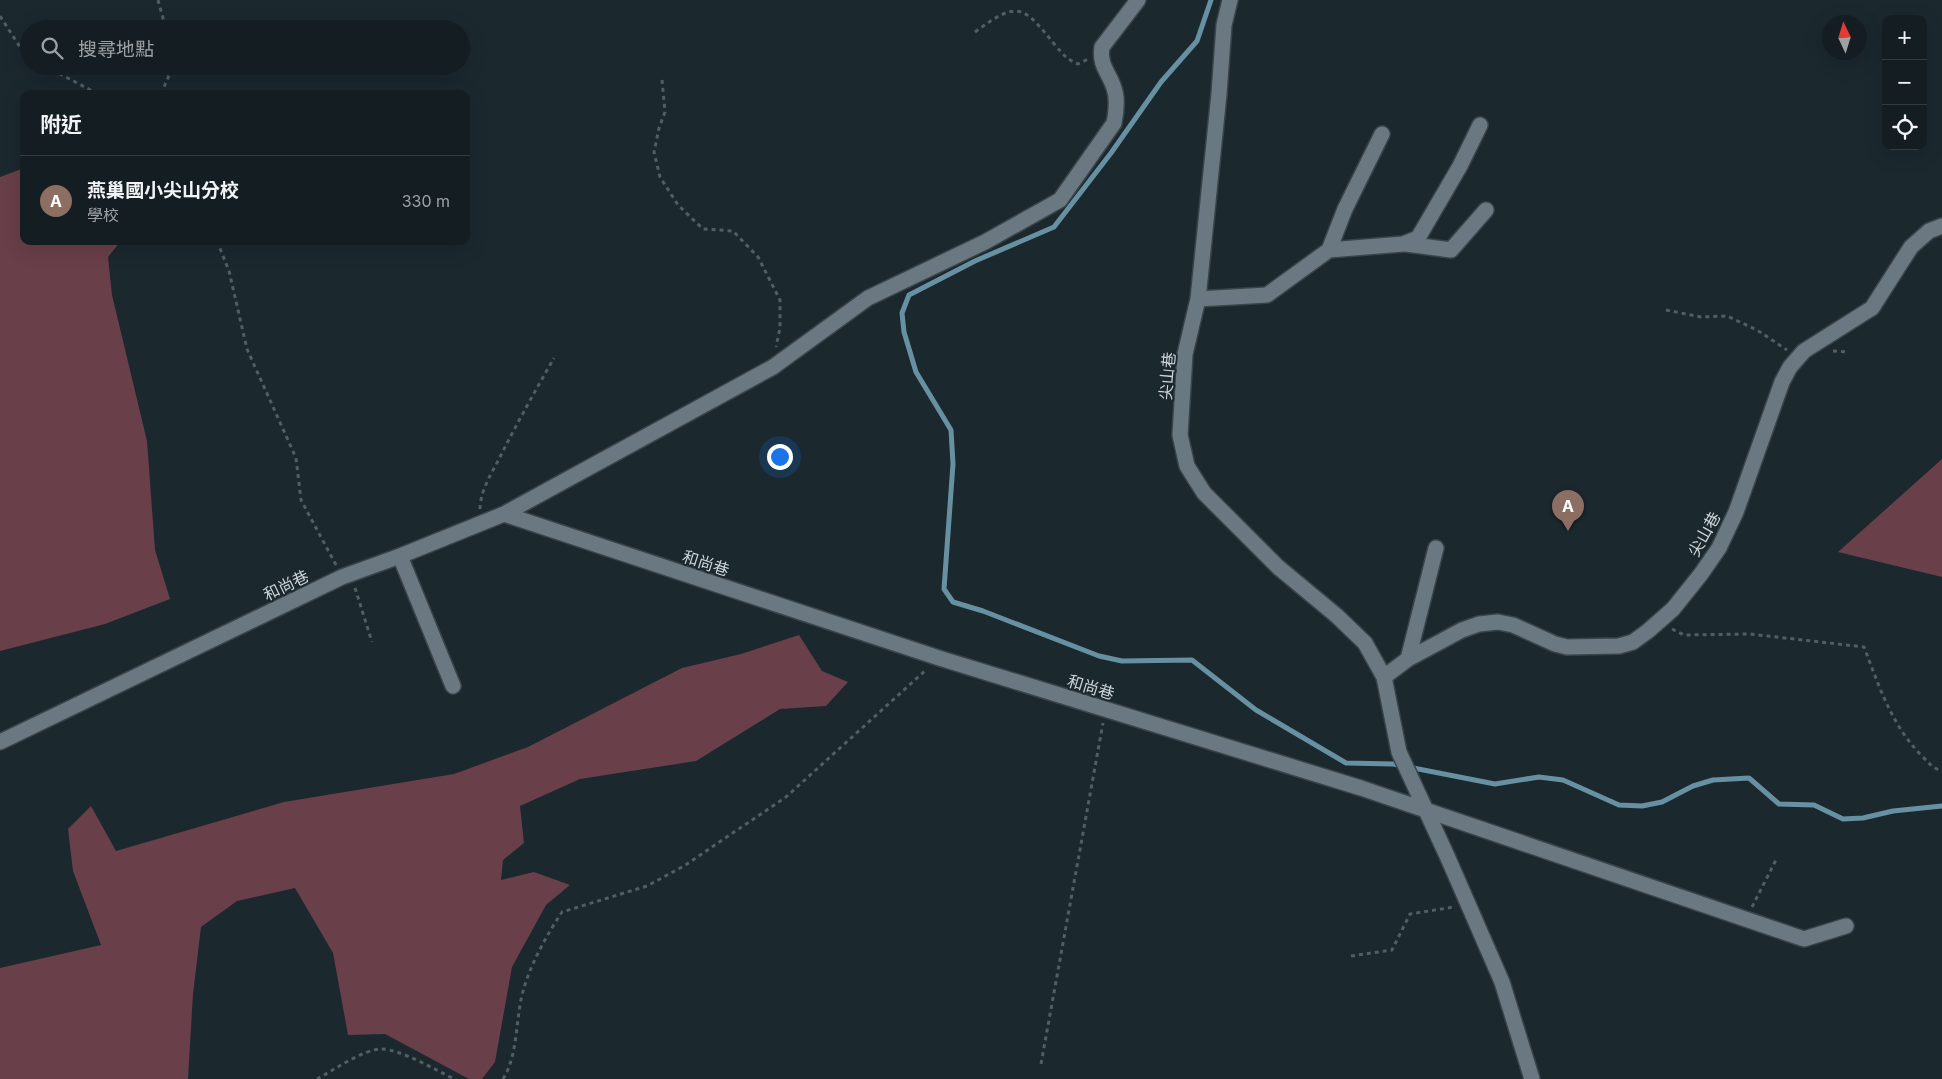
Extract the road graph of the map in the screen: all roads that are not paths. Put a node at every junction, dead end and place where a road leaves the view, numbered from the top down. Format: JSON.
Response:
{"nodes":[{"id":1,"x":1138,"y":0,"type":"edge"},
{"id":2,"x":1230,"y":0,"type":"edge"},
{"id":3,"x":1480,"y":126,"type":"dead end"},
{"id":4,"x":1382,"y":134,"type":"dead end"},
{"id":5,"x":1486,"y":210,"type":"dead end"},
{"id":6,"x":1942,"y":226,"type":"edge"},
{"id":7,"x":1403,"y":244,"type":"junction"},
{"id":8,"x":1329,"y":250,"type":"junction"},
{"id":9,"x":1198,"y":299,"type":"junction"},
{"id":10,"x":504,"y":514,"type":"junction"},
{"id":11,"x":1436,"y":548,"type":"dead end"},
{"id":12,"x":400,"y":556,"type":"junction"},
{"id":13,"x":1408,"y":658,"type":"junction"},
{"id":14,"x":1384,"y":677,"type":"junction"},
{"id":15,"x":454,"y":686,"type":"dead end"},
{"id":16,"x":0,"y":742,"type":"edge"},
{"id":17,"x":1425,"y":811,"type":"junction"},
{"id":18,"x":1846,"y":926,"type":"dead end"},
{"id":19,"x":1532,"y":1079,"type":"edge"}],
"edges":[{"from":1,"to":10,"type":"street"},
{"from":2,"to":9,"type":"street","name":"尖山巷"},
{"from":3,"to":7,"type":"street"},
{"from":4,"to":8,"type":"street"},
{"from":5,"to":7,"type":"street"},
{"from":6,"to":13,"type":"street","name":"尖山巷"},
{"from":7,"to":8,"type":"street"},
{"from":8,"to":9,"type":"street"},
{"from":9,"to":14,"type":"street","name":"尖山巷"},
{"from":10,"to":12,"type":"street","name":"和尚巷"},
{"from":10,"to":17,"type":"street","name":"和尚巷"},
{"from":11,"to":13,"type":"street"},
{"from":12,"to":15,"type":"street"},
{"from":12,"to":16,"type":"street","name":"和尚巷"},
{"from":13,"to":14,"type":"street","name":"尖山巷"},
{"from":14,"to":17,"type":"street","name":"尖山巷"},
{"from":17,"to":18,"type":"street","name":"和尚巷"},
{"from":17,"to":19,"type":"street","name":"尖山巷"}]}
